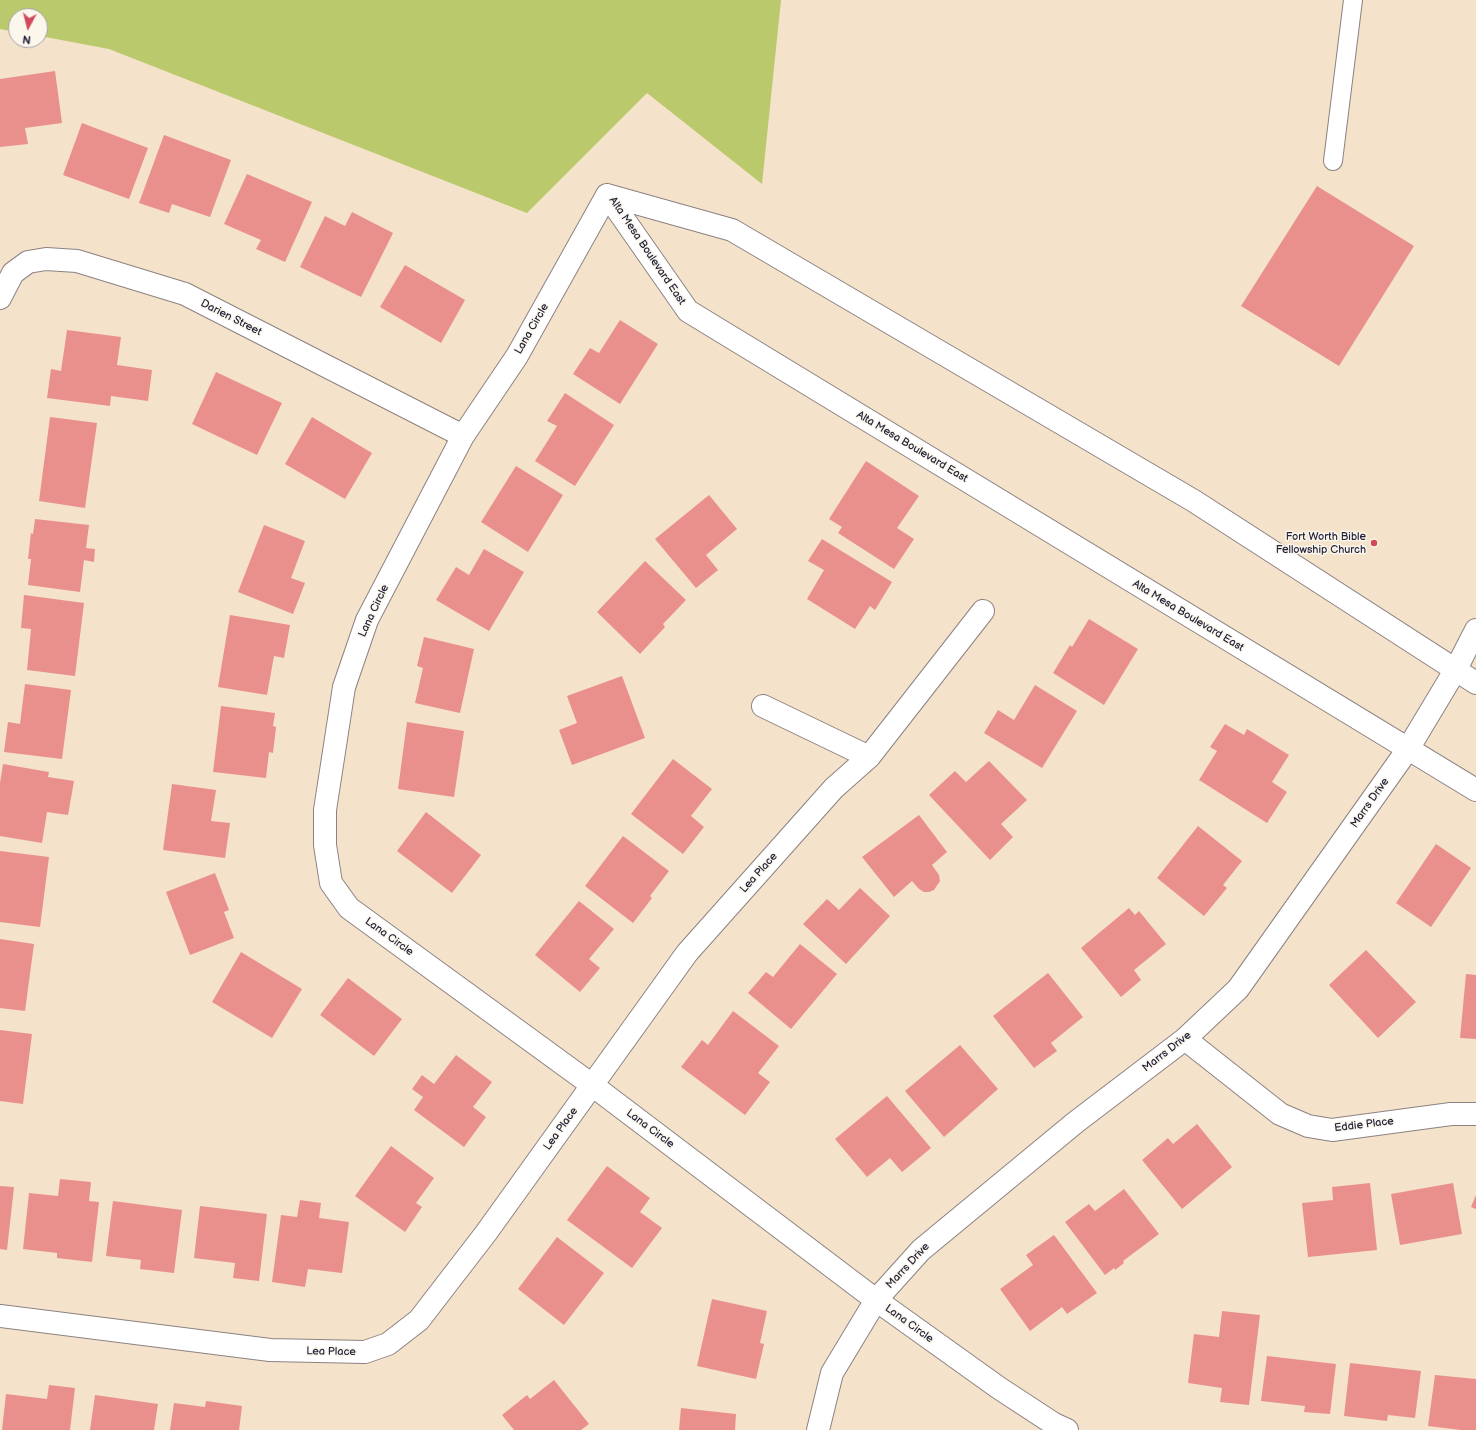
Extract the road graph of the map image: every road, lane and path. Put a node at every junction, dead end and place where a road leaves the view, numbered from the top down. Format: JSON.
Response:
{"nodes":[{"id":1,"x":1353,"y":0,"type":"edge"},
{"id":2,"x":1333,"y":161,"type":"dead end"},
{"id":3,"x":607,"y":195,"type":"junction"},
{"id":4,"x":0,"y":298,"type":"edge"},
{"id":5,"x":463,"y":436,"type":"junction"},
{"id":6,"x":983,"y":611,"type":"dead end"},
{"id":7,"x":1476,"y":630,"type":"edge"},
{"id":8,"x":1456,"y":669,"type":"junction"},
{"id":9,"x":1476,"y":683,"type":"edge"},
{"id":10,"x":763,"y":706,"type":"dead end"},
{"id":11,"x":1408,"y":749,"type":"junction"},
{"id":12,"x":869,"y":757,"type":"junction"},
{"id":13,"x":1476,"y":790,"type":"edge"},
{"id":14,"x":1185,"y":1039,"type":"junction"},
{"id":15,"x":592,"y":1085,"type":"junction"},
{"id":16,"x":1476,"y":1114,"type":"edge"},
{"id":17,"x":876,"y":1300,"type":"junction"},
{"id":18,"x":0,"y":1316,"type":"edge"},
{"id":19,"x":818,"y":1430,"type":"edge"},
{"id":20,"x":1067,"y":1430,"type":"edge"}],
"edges":[{"from":1,"to":2,"type":"lane"},
{"from":3,"to":5,"type":"street","name":"Lana Circle"},
{"from":3,"to":8,"type":"street","name":"Alta Mesa Boulevard East"},
{"from":3,"to":11,"type":"street","name":"Alta Mesa Boulevard East"},
{"from":4,"to":5,"type":"street","name":"Darien Street"},
{"from":5,"to":15,"type":"street","name":"Lana Circle"},
{"from":6,"to":12,"type":"street","name":"Lea Place"},
{"from":7,"to":8,"type":"street","name":"Marrs Drive"},
{"from":8,"to":9,"type":"street","name":"Alta Mesa Boulevard East"},
{"from":8,"to":11,"type":"street","name":"Marrs Drive"},
{"from":10,"to":12,"type":"street"},
{"from":11,"to":13,"type":"street","name":"Alta Mesa Boulevard East"},
{"from":11,"to":14,"type":"street","name":"Marrs Drive"},
{"from":12,"to":15,"type":"street","name":"Lea Place"},
{"from":14,"to":16,"type":"street","name":"Eddie Place"},
{"from":14,"to":17,"type":"street","name":"Marrs Drive"},
{"from":15,"to":17,"type":"street","name":"Lana Circle"},
{"from":15,"to":18,"type":"street","name":"Lea Place"},
{"from":17,"to":19,"type":"street","name":"Marrs Drive"},
{"from":17,"to":20,"type":"street","name":"Lana Circle"}]}
